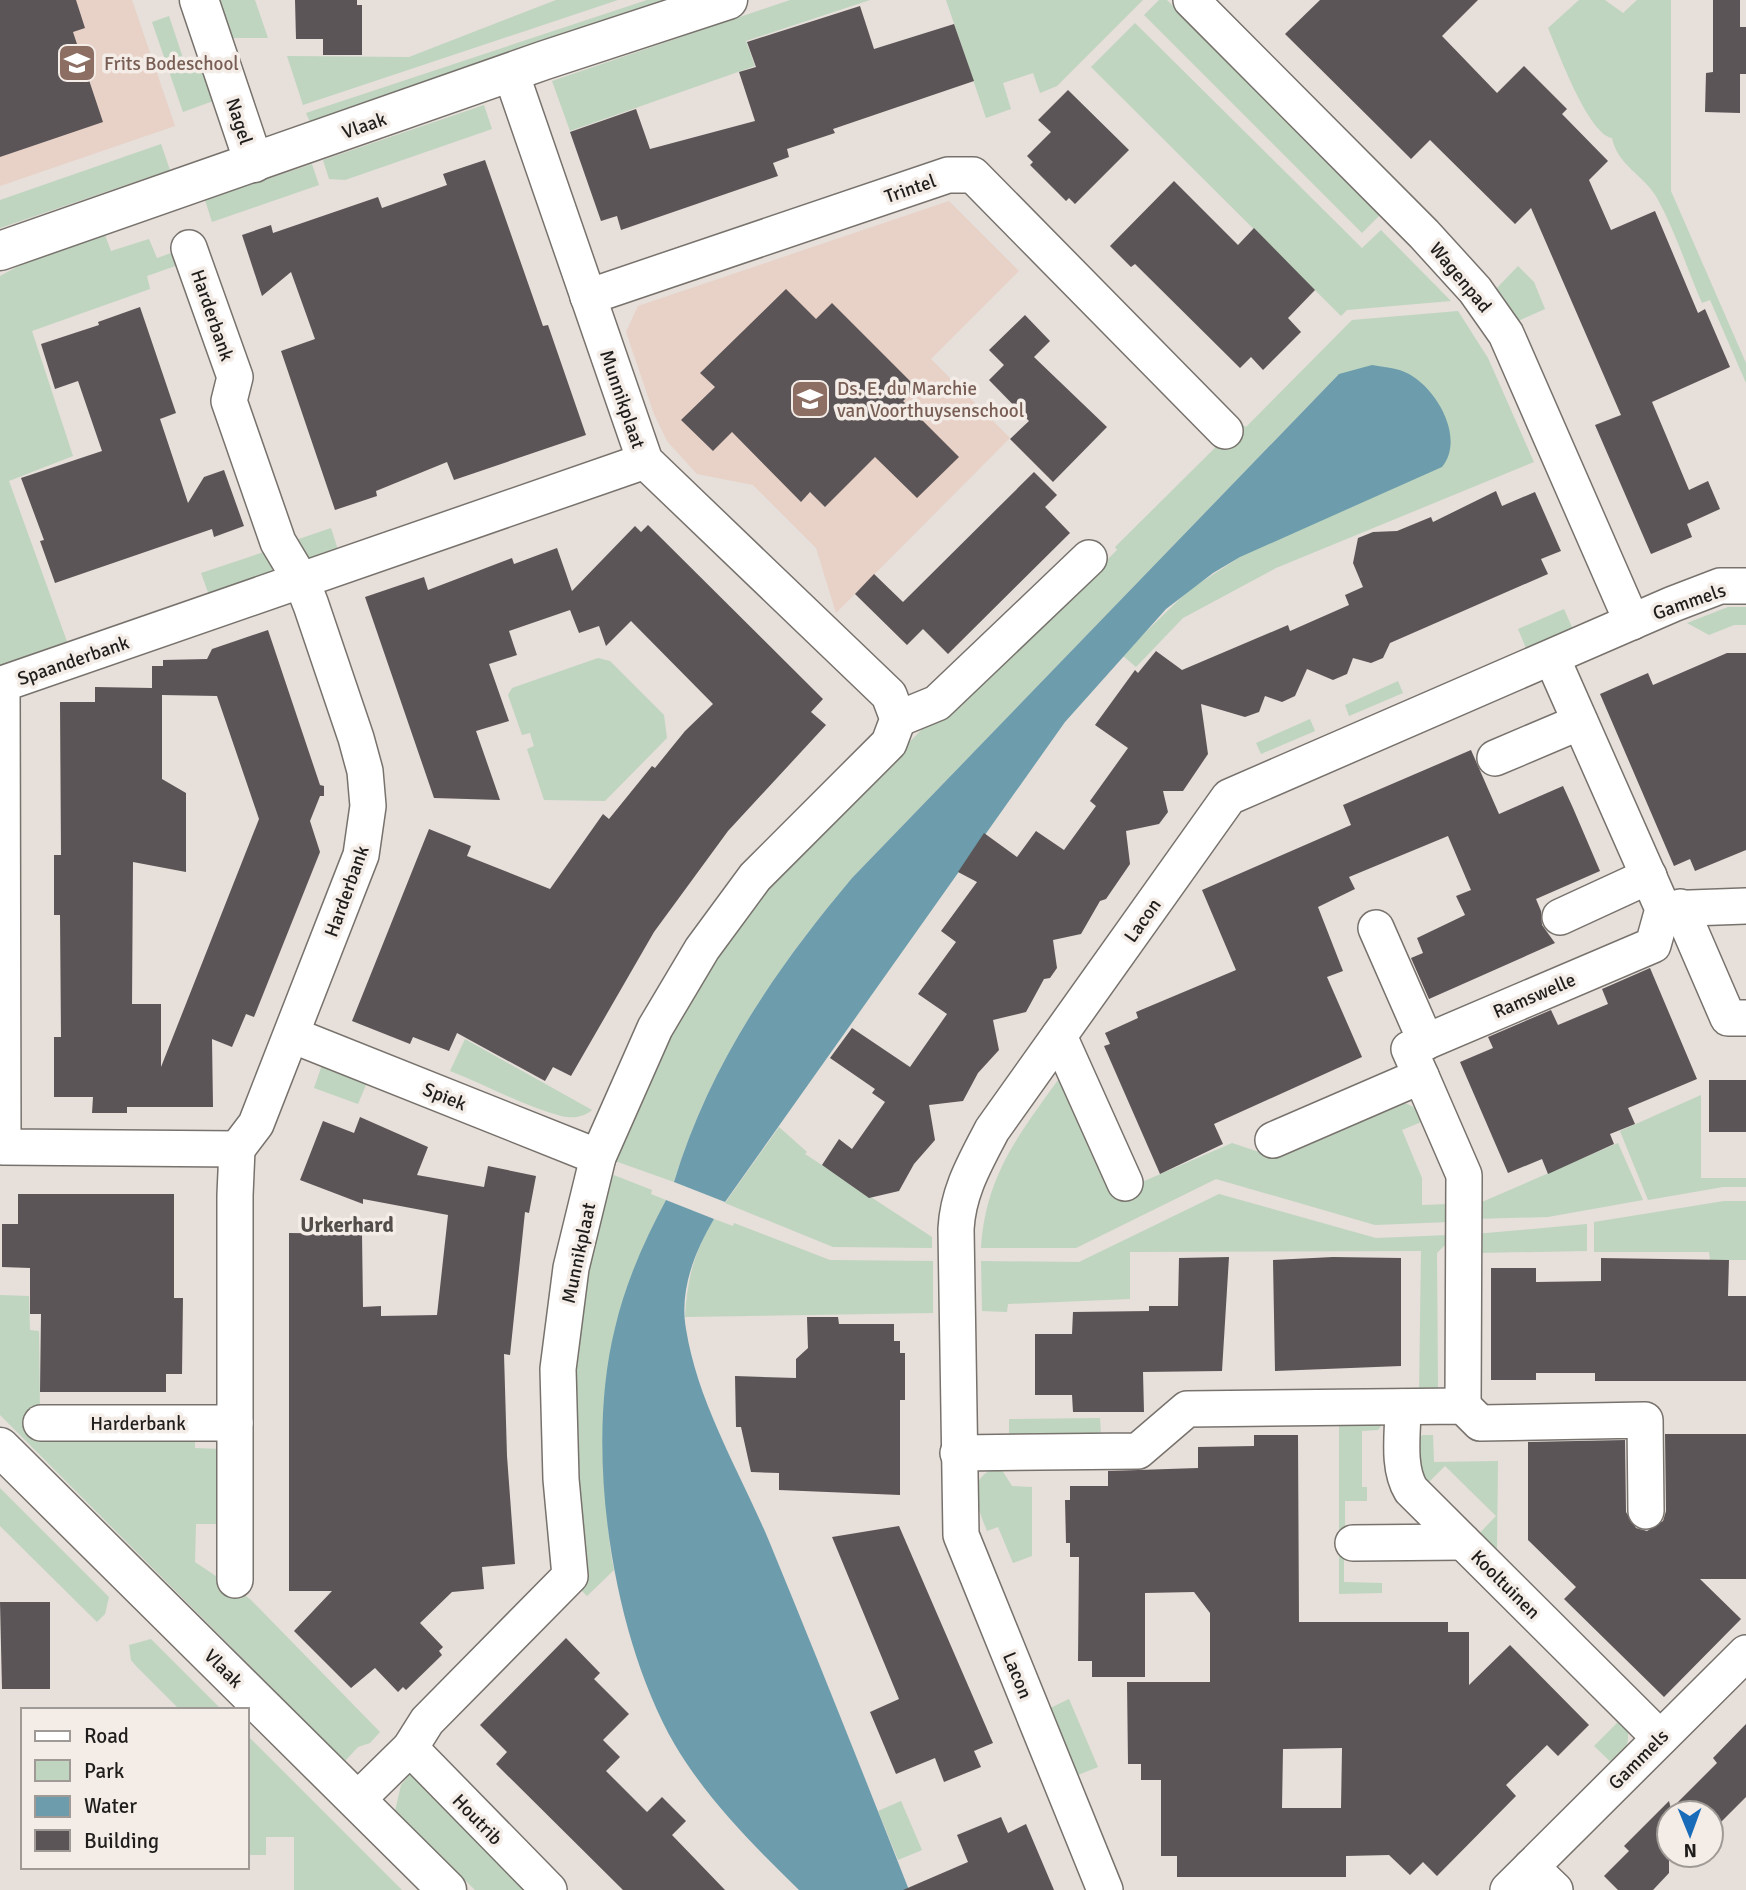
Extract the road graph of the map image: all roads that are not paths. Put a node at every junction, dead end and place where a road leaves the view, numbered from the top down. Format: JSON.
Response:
{"nodes":[{"id":1,"x":199,"y":0,"type":"edge"},
{"id":2,"x":728,"y":0,"type":"edge"},
{"id":3,"x":1206,"y":5,"type":"edge"},
{"id":4,"x":511,"y":73,"type":"junction"},
{"id":5,"x":254,"y":163,"type":"junction"},
{"id":6,"x":189,"y":248,"type":"dead end"},
{"id":7,"x":0,"y":251,"type":"edge"},
{"id":8,"x":588,"y":298,"type":"junction"},
{"id":9,"x":1226,"y":431,"type":"dead end"},
{"id":10,"x":645,"y":461,"type":"junction"},
{"id":11,"x":1089,"y":558,"type":"dead end"},
{"id":12,"x":302,"y":582,"type":"junction"},
{"id":13,"x":1746,"y":586,"type":"edge"},
{"id":14,"x":1632,"y":622,"type":"junction"},
{"id":15,"x":1552,"y":658,"type":"junction"},
{"id":16,"x":898,"y":719,"type":"junction"},
{"id":17,"x":1580,"y":722,"type":"junction"},
{"id":18,"x":1495,"y":758,"type":"dead end"},
{"id":19,"x":1649,"y":876,"type":"junction"},
{"id":20,"x":1746,"y":906,"type":"edge"},
{"id":21,"x":1672,"y":908,"type":"junction"},
{"id":22,"x":1560,"y":917,"type":"dead end"},
{"id":23,"x":1376,"y":928,"type":"dead end"},
{"id":24,"x":1746,"y":1018,"type":"edge"},
{"id":25,"x":292,"y":1035,"type":"junction"},
{"id":26,"x":1059,"y":1036,"type":"junction"},
{"id":27,"x":1426,"y":1042,"type":"junction"},
{"id":28,"x":1421,"y":1076,"type":"junction"},
{"id":29,"x":1273,"y":1140,"type":"dead end"},
{"id":30,"x":237,"y":1149,"type":"junction"},
{"id":31,"x":598,"y":1157,"type":"junction"},
{"id":32,"x":1125,"y":1184,"type":"dead end"},
{"id":33,"x":1463,"y":1406,"type":"junction"},
{"id":34,"x":1403,"y":1407,"type":"junction"},
{"id":35,"x":41,"y":1423,"type":"dead end"},
{"id":36,"x":235,"y":1423,"type":"junction"},
{"id":37,"x":0,"y":1447,"type":"edge"},
{"id":38,"x":958,"y":1453,"type":"junction"},
{"id":39,"x":1646,"y":1511,"type":"dead end"},
{"id":40,"x":1463,"y":1542,"type":"junction"},
{"id":41,"x":1353,"y":1543,"type":"dead end"},
{"id":42,"x":235,"y":1580,"type":"dead end"},
{"id":43,"x":1746,"y":1653,"type":"edge"},
{"id":44,"x":1660,"y":1738,"type":"junction"},
{"id":45,"x":410,"y":1748,"type":"junction"},
{"id":46,"x":357,"y":1800,"type":"junction"},
{"id":47,"x":1531,"y":1882,"type":"edge"},
{"id":48,"x":447,"y":1890,"type":"edge"},
{"id":49,"x":549,"y":1890,"type":"edge"},
{"id":50,"x":1105,"y":1890,"type":"edge"}],
"edges":[{"from":1,"to":5,"type":"street","name":"Nagel"},
{"from":2,"to":4,"type":"street","name":"Vlaak"},
{"from":3,"to":14,"type":"street","name":"Wagenpad"},
{"from":4,"to":5,"type":"street","name":"Vlaak"},
{"from":4,"to":8,"type":"street","name":"Munnikplaat"},
{"from":5,"to":7,"type":"street","name":"Vlaak"},
{"from":6,"to":12,"type":"street","name":"Harderbank"},
{"from":8,"to":9,"type":"street","name":"Trintel"},
{"from":8,"to":10,"type":"street","name":"Munnikplaat"},
{"from":10,"to":12,"type":"street","name":"Spaanderbank"},
{"from":10,"to":16,"type":"street","name":"Munnikplaat"},
{"from":11,"to":16,"type":"street"},
{"from":12,"to":25,"type":"street","name":"Harderbank"},
{"from":12,"to":30,"type":"street","name":"Spaanderbank"},
{"from":13,"to":14,"type":"street","name":"Gammels"},
{"from":14,"to":15,"type":"street","name":"Lacon"},
{"from":15,"to":17,"type":"street"},
{"from":15,"to":26,"type":"street","name":"Lacon"},
{"from":16,"to":31,"type":"street","name":"Munnikplaat"},
{"from":17,"to":18,"type":"street"},
{"from":17,"to":19,"type":"street"},
{"from":19,"to":21,"type":"street"},
{"from":19,"to":22,"type":"street"},
{"from":20,"to":21,"type":"street"},
{"from":21,"to":24,"type":"street"},
{"from":21,"to":27,"type":"street","name":"Ramswelle"},
{"from":23,"to":27,"type":"street"},
{"from":25,"to":30,"type":"street","name":"Harderbank"},
{"from":25,"to":31,"type":"street","name":"Spiek"},
{"from":26,"to":32,"type":"street"},
{"from":26,"to":38,"type":"street","name":"Lacon"},
{"from":27,"to":28,"type":"street"},
{"from":28,"to":29,"type":"street"},
{"from":28,"to":33,"type":"street"},
{"from":30,"to":36,"type":"street"},
{"from":31,"to":45,"type":"street","name":"Munnikplaat"},
{"from":33,"to":34,"type":"street"},
{"from":33,"to":39,"type":"street"},
{"from":34,"to":38,"type":"street"},
{"from":34,"to":40,"type":"street","name":"Kooltuinen"},
{"from":35,"to":36,"type":"street","name":"Harderbank"},
{"from":36,"to":42,"type":"street"},
{"from":37,"to":46,"type":"street","name":"Vlaak"},
{"from":38,"to":50,"type":"street","name":"Lacon"},
{"from":40,"to":41,"type":"street"},
{"from":40,"to":44,"type":"street","name":"Kooltuinen"},
{"from":43,"to":44,"type":"street","name":"Gammels"},
{"from":44,"to":47,"type":"street","name":"Gammels"},
{"from":45,"to":46,"type":"street","name":"Munnikplaat"},
{"from":45,"to":49,"type":"street","name":"Houtrib"},
{"from":46,"to":48,"type":"street","name":"Vlaak"}]}
